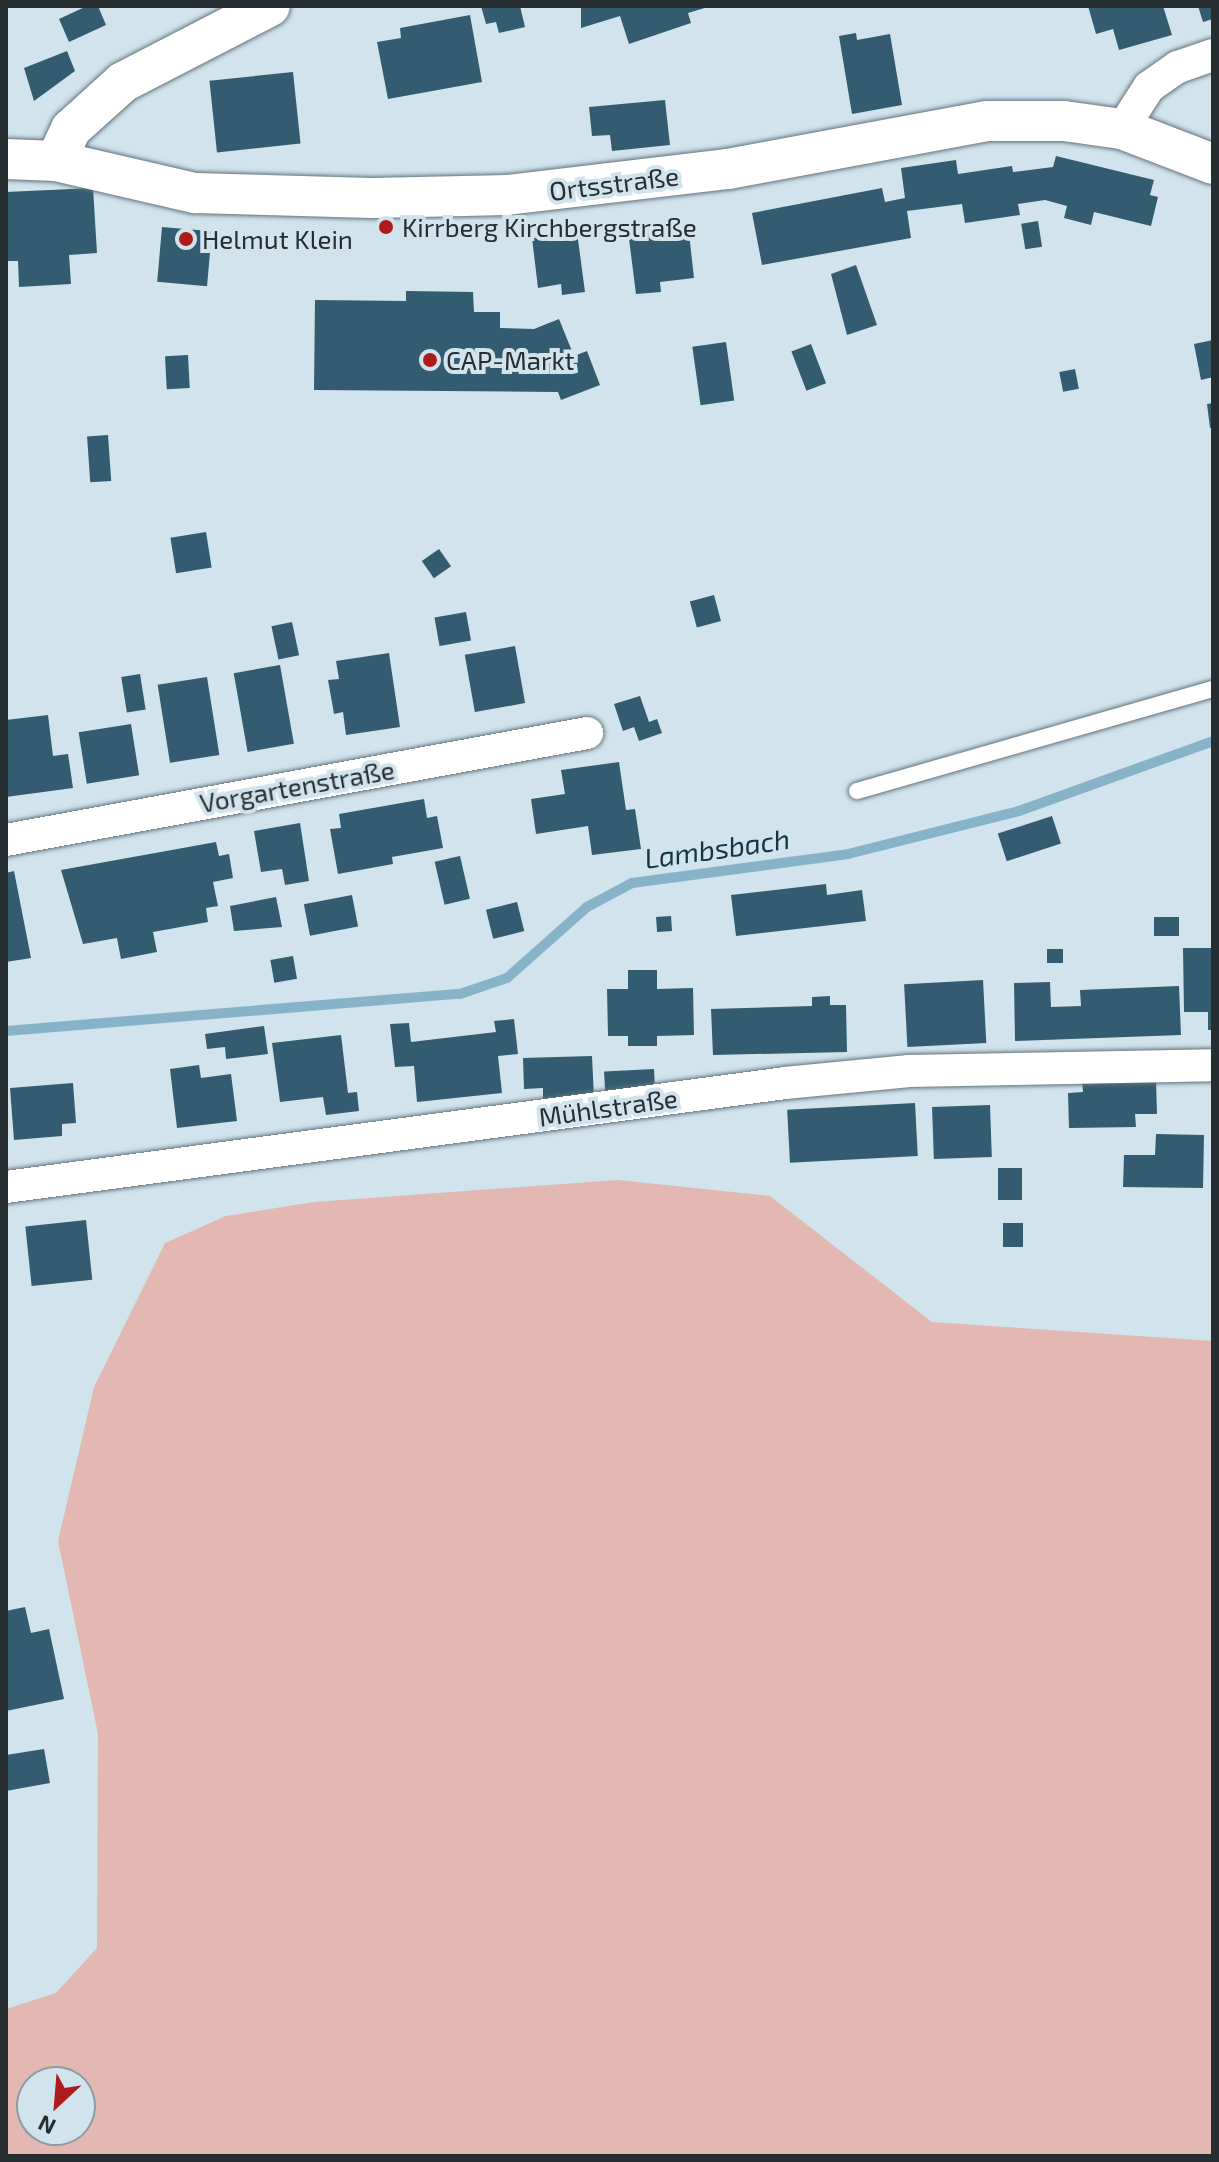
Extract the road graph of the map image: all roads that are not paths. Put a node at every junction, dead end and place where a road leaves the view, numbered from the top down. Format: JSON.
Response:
{"nodes":[{"id":1,"x":270,"y":6,"type":"edge"},
{"id":2,"x":1213,"y":55,"type":"edge"},
{"id":3,"x":1122,"y":129,"type":"junction"},
{"id":4,"x":6,"y":159,"type":"edge"},
{"id":5,"x":56,"y":161,"type":"junction"},
{"id":6,"x":1213,"y":164,"type":"edge"},
{"id":7,"x":1213,"y":689,"type":"edge"},
{"id":8,"x":587,"y":733,"type":"dead end"},
{"id":9,"x":857,"y":791,"type":"dead end"},
{"id":10,"x":6,"y":840,"type":"edge"},
{"id":11,"x":1213,"y":1065,"type":"edge"},
{"id":12,"x":6,"y":1187,"type":"edge"}],
"edges":[{"from":1,"to":5,"type":"street"},
{"from":2,"to":3,"type":"street"},
{"from":3,"to":5,"type":"street","name":"Ortsstraße"},
{"from":3,"to":6,"type":"street","name":"Ortsstraße"},
{"from":4,"to":5,"type":"street","name":"Ortsstraße"},
{"from":7,"to":9,"type":"lane"},
{"from":8,"to":10,"type":"street","name":"Vorgartenstraße"},
{"from":11,"to":12,"type":"street","name":"Mühlstraße"}]}
